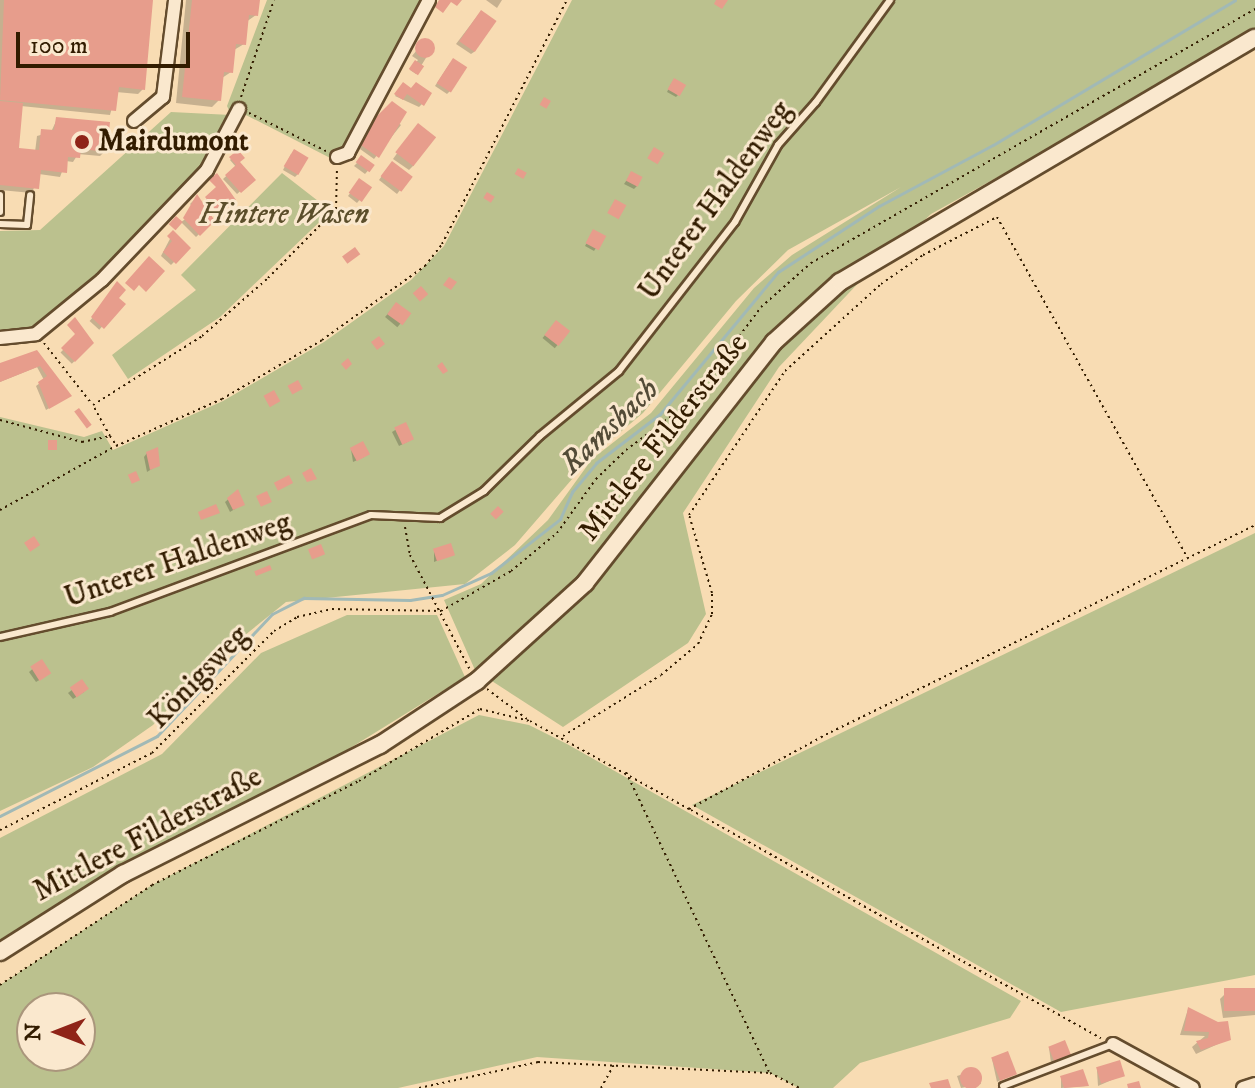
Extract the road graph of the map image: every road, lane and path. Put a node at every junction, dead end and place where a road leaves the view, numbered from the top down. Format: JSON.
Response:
{"nodes":[{"id":1,"x":175,"y":0,"type":"edge"},
{"id":2,"x":274,"y":0,"type":"edge"},
{"id":3,"x":429,"y":0,"type":"edge"},
{"id":4,"x":567,"y":0,"type":"edge"},
{"id":5,"x":890,"y":0,"type":"edge"},
{"id":6,"x":1255,"y":38,"type":"edge"},
{"id":7,"x":239,"y":109,"type":"junction"},
{"id":8,"x":134,"y":121,"type":"dead end"},
{"id":9,"x":337,"y":157,"type":"junction"},
{"id":10,"x":0,"y":195,"type":"edge"},
{"id":11,"x":30,"y":195,"type":"dead end"},
{"id":12,"x":0,"y":212,"type":"edge"},
{"id":13,"x":0,"y":224,"type":"edge"},
{"id":14,"x":36,"y":334,"type":"junction"},
{"id":15,"x":0,"y":338,"type":"edge"},
{"id":16,"x":93,"y":405,"type":"junction"},
{"id":17,"x":0,"y":420,"type":"edge"},
{"id":18,"x":110,"y":436,"type":"junction"},
{"id":19,"x":116,"y":446,"type":"junction"},
{"id":20,"x":0,"y":510,"type":"edge"},
{"id":21,"x":404,"y":518,"type":"junction"},
{"id":22,"x":1255,"y":525,"type":"edge"},
{"id":23,"x":1187,"y":558,"type":"junction"},
{"id":24,"x":0,"y":637,"type":"edge"},
{"id":25,"x":561,"y":737,"type":"junction"},
{"id":26,"x":626,"y":771,"type":"junction"},
{"id":27,"x":689,"y":809,"type":"junction"},
{"id":28,"x":0,"y":830,"type":"edge"},
{"id":29,"x":0,"y":952,"type":"edge"},
{"id":30,"x":0,"y":985,"type":"edge"},
{"id":31,"x":1113,"y":1044,"type":"junction"},
{"id":32,"x":615,"y":1064,"type":"junction"},
{"id":33,"x":770,"y":1073,"type":"junction"},
{"id":34,"x":1255,"y":1084,"type":"edge"},
{"id":35,"x":1003,"y":1086,"type":"edge"},
{"id":36,"x":419,"y":1088,"type":"edge"},
{"id":37,"x":601,"y":1088,"type":"edge"},
{"id":38,"x":799,"y":1088,"type":"edge"},
{"id":39,"x":1193,"y":1088,"type":"edge"},
{"id":40,"x":1243,"y":1088,"type":"edge"}],
"edges":[{"from":1,"to":8,"type":"street"},
{"from":2,"to":7,"type":"path"},
{"from":3,"to":9,"type":"street"},
{"from":4,"to":19,"type":"path"},
{"from":5,"to":21,"type":"lane","name":"Unterer Haldenweg"},
{"from":6,"to":29,"type":"main road","name":"Mittlere Filderstraße"},
{"from":7,"to":9,"type":"path"},
{"from":7,"to":14,"type":"street"},
{"from":9,"to":16,"type":"path"},
{"from":10,"to":12,"type":"lane"},
{"from":11,"to":13,"type":"lane"},
{"from":14,"to":15,"type":"street"},
{"from":14,"to":16,"type":"path"},
{"from":16,"to":18,"type":"path"},
{"from":17,"to":18,"type":"path"},
{"from":18,"to":19,"type":"path"},
{"from":19,"to":20,"type":"path"},
{"from":21,"to":24,"type":"lane","name":"Unterer Haldenweg"},
{"from":21,"to":28,"type":"path","name":"Königsweg"},
{"from":22,"to":23,"type":"path"},
{"from":23,"to":25,"type":"path"},
{"from":23,"to":27,"type":"path"},
{"from":25,"to":26,"type":"path"},
{"from":25,"to":30,"type":"path"},
{"from":26,"to":27,"type":"path"},
{"from":26,"to":33,"type":"path"},
{"from":27,"to":31,"type":"path"},
{"from":31,"to":35,"type":"lane"},
{"from":31,"to":39,"type":"street"},
{"from":32,"to":33,"type":"path"},
{"from":32,"to":36,"type":"path"},
{"from":32,"to":37,"type":"path"},
{"from":33,"to":38,"type":"path"},
{"from":34,"to":40,"type":"street"}]}
